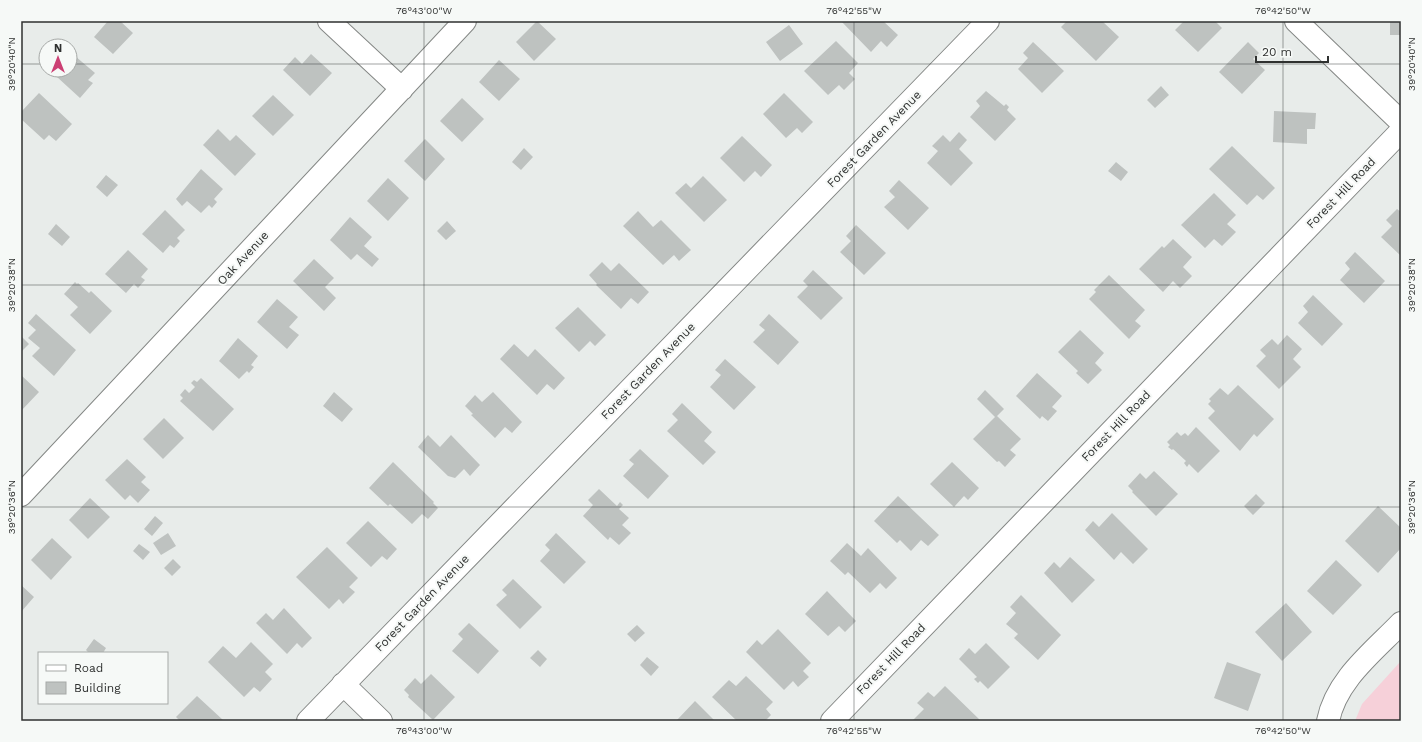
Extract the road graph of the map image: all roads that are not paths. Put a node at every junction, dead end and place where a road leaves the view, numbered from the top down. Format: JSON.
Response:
{"nodes":[{"id":1,"x":329,"y":21,"type":"edge"},
{"id":2,"x":465,"y":21,"type":"edge"},
{"id":3,"x":988,"y":21,"type":"edge"},
{"id":4,"x":1296,"y":21,"type":"edge"},
{"id":5,"x":402,"y":89,"type":"junction"},
{"id":6,"x":1401,"y":122,"type":"edge"},
{"id":7,"x":1401,"y":131,"type":"edge"},
{"id":8,"x":21,"y":495,"type":"edge"},
{"id":9,"x":1401,"y":623,"type":"edge"},
{"id":10,"x":343,"y":684,"type":"junction"},
{"id":11,"x":308,"y":721,"type":"edge"},
{"id":12,"x":381,"y":721,"type":"edge"},
{"id":13,"x":832,"y":721,"type":"edge"},
{"id":14,"x":1328,"y":721,"type":"edge"}],
"edges":[{"from":1,"to":5,"type":"street"},
{"from":2,"to":5,"type":"street","name":"Oak Avenue"},
{"from":3,"to":10,"type":"street","name":"Forest Garden Avenue"},
{"from":4,"to":6,"type":"street"},
{"from":5,"to":8,"type":"street","name":"Oak Avenue"},
{"from":7,"to":13,"type":"street","name":"Forest Hill Road"},
{"from":9,"to":14,"type":"street"},
{"from":10,"to":11,"type":"street","name":"Forest Garden Avenue"},
{"from":10,"to":12,"type":"street"}]}
